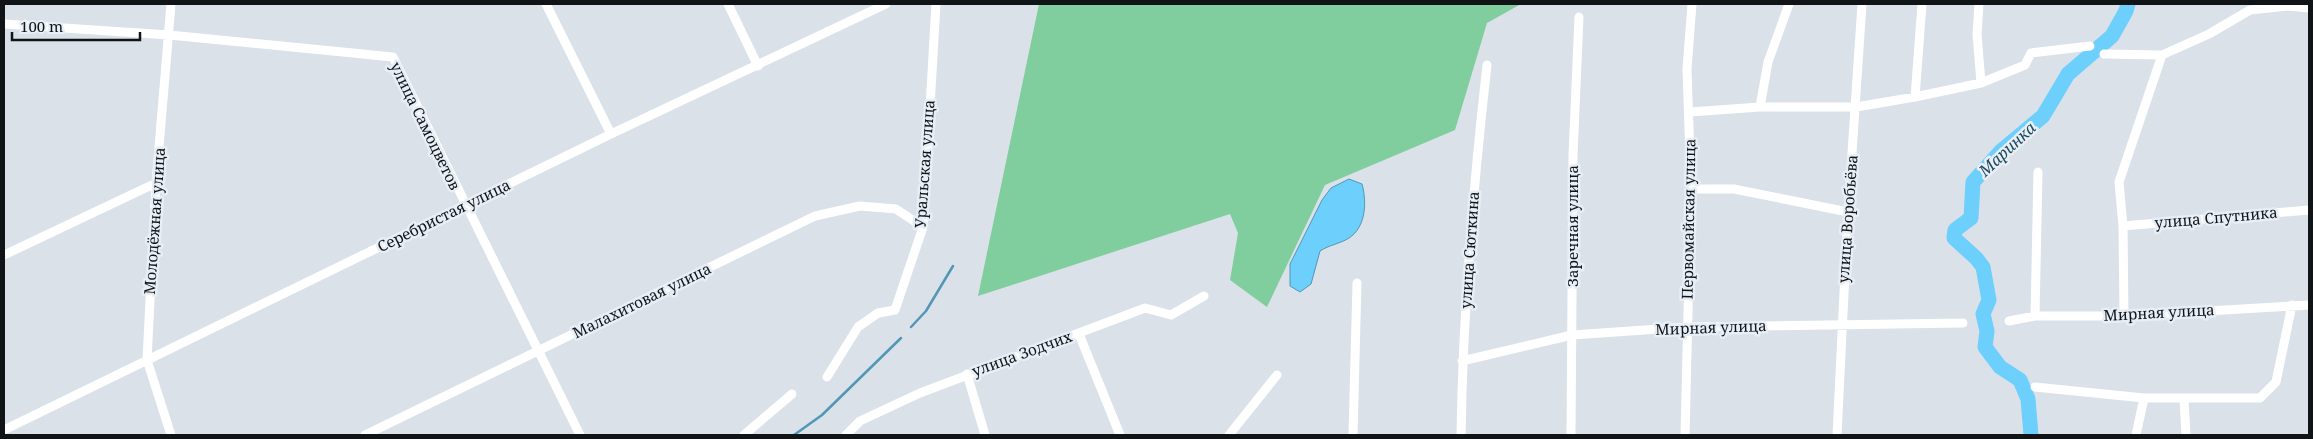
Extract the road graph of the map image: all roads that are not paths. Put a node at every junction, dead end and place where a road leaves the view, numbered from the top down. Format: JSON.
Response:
{"nodes":[{"id":1,"x":171,"y":4,"type":"edge"},
{"id":2,"x":546,"y":4,"type":"edge"},
{"id":3,"x":728,"y":4,"type":"edge"},
{"id":4,"x":886,"y":4,"type":"edge"},
{"id":5,"x":936,"y":4,"type":"edge"},
{"id":6,"x":1692,"y":4,"type":"edge"},
{"id":7,"x":1789,"y":4,"type":"edge"},
{"id":8,"x":1862,"y":4,"type":"edge"},
{"id":9,"x":1922,"y":4,"type":"edge"},
{"id":10,"x":1979,"y":4,"type":"edge"},
{"id":11,"x":2309,"y":8,"type":"edge"},
{"id":12,"x":1579,"y":17,"type":"dead end"},
{"id":13,"x":4,"y":24,"type":"edge"},
{"id":14,"x":169,"y":35,"type":"junction"},
{"id":15,"x":2090,"y":46,"type":"dead end"},
{"id":16,"x":2104,"y":54,"type":"dead end"},
{"id":17,"x":2162,"y":54,"type":"junction"},
{"id":18,"x":1487,"y":64,"type":"dead end"},
{"id":19,"x":758,"y":66,"type":"junction"},
{"id":20,"x":1981,"y":83,"type":"junction"},
{"id":21,"x":1916,"y":97,"type":"junction"},
{"id":22,"x":1760,"y":107,"type":"junction"},
{"id":23,"x":1856,"y":107,"type":"junction"},
{"id":24,"x":1690,"y":112,"type":"junction"},
{"id":25,"x":611,"y":134,"type":"junction"},
{"id":26,"x":2038,"y":172,"type":"dead end"},
{"id":27,"x":156,"y":183,"type":"junction"},
{"id":28,"x":1691,"y":189,"type":"junction"},
{"id":29,"x":465,"y":206,"type":"junction"},
{"id":30,"x":2309,"y":210,"type":"edge"},
{"id":31,"x":1848,"y":212,"type":"junction"},
{"id":32,"x":2123,"y":226,"type":"junction"},
{"id":33,"x":923,"y":228,"type":"junction"},
{"id":34,"x":4,"y":255,"type":"edge"},
{"id":35,"x":1357,"y":283,"type":"dead end"},
{"id":36,"x":1204,"y":296,"type":"dead end"},
{"id":37,"x":2292,"y":305,"type":"junction"},
{"id":38,"x":2309,"y":305,"type":"edge"},
{"id":39,"x":2035,"y":316,"type":"junction"},
{"id":40,"x":2124,"y":316,"type":"junction"},
{"id":41,"x":2009,"y":321,"type":"dead end"},
{"id":42,"x":1963,"y":323,"type":"dead end"},
{"id":43,"x":1842,"y":325,"type":"junction"},
{"id":44,"x":1688,"y":327,"type":"junction"},
{"id":45,"x":1078,"y":334,"type":"junction"},
{"id":46,"x":1572,"y":334,"type":"junction"},
{"id":47,"x":538,"y":352,"type":"junction"},
{"id":48,"x":147,"y":360,"type":"junction"},
{"id":49,"x":1462,"y":361,"type":"junction"},
{"id":50,"x":967,"y":374,"type":"junction"},
{"id":51,"x":1277,"y":375,"type":"dead end"},
{"id":52,"x":827,"y":378,"type":"dead end"},
{"id":53,"x":2035,"y":387,"type":"dead end"},
{"id":54,"x":792,"y":394,"type":"dead end"},
{"id":55,"x":2144,"y":398,"type":"junction"},
{"id":56,"x":2184,"y":399,"type":"junction"},
{"id":57,"x":4,"y":430,"type":"edge"},
{"id":58,"x":171,"y":435,"type":"edge"},
{"id":59,"x":365,"y":435,"type":"edge"},
{"id":60,"x":580,"y":435,"type":"edge"},
{"id":61,"x":744,"y":435,"type":"edge"},
{"id":62,"x":846,"y":435,"type":"edge"},
{"id":63,"x":985,"y":435,"type":"edge"},
{"id":64,"x":1120,"y":435,"type":"edge"},
{"id":65,"x":1229,"y":435,"type":"edge"},
{"id":66,"x":1353,"y":435,"type":"edge"},
{"id":67,"x":1461,"y":435,"type":"edge"},
{"id":68,"x":1571,"y":435,"type":"edge"},
{"id":69,"x":1685,"y":435,"type":"edge"},
{"id":70,"x":1837,"y":435,"type":"edge"},
{"id":71,"x":2136,"y":435,"type":"edge"},
{"id":72,"x":2186,"y":435,"type":"edge"}],
"edges":[{"from":1,"to":14,"type":"street","name":"Молодёжная улица"},
{"from":2,"to":25,"type":"street"},
{"from":3,"to":19,"type":"street"},
{"from":4,"to":19,"type":"street","name":"Серебристая улица"},
{"from":5,"to":33,"type":"street","name":"Уральская улица"},
{"from":6,"to":24,"type":"street","name":"Первомайская улица"},
{"from":7,"to":22,"type":"street"},
{"from":8,"to":23,"type":"street","name":"улица Воробьёва"},
{"from":9,"to":21,"type":"street"},
{"from":10,"to":20,"type":"street"},
{"from":11,"to":17,"type":"street"},
{"from":12,"to":46,"type":"street","name":"Заречная улица"},
{"from":13,"to":14,"type":"street","name":"улица Самоцветов"},
{"from":14,"to":27,"type":"street","name":"Молодёжная улица"},
{"from":14,"to":29,"type":"street","name":"улица Самоцветов"},
{"from":15,"to":20,"type":"street"},
{"from":16,"to":17,"type":"street"},
{"from":17,"to":32,"type":"street"},
{"from":18,"to":49,"type":"street","name":"улица Сюткина"},
{"from":19,"to":25,"type":"street","name":"Серебристая улица"},
{"from":20,"to":21,"type":"street"},
{"from":21,"to":23,"type":"street"},
{"from":22,"to":23,"type":"street"},
{"from":22,"to":24,"type":"street"},
{"from":23,"to":31,"type":"street","name":"улица Воробьёва"},
{"from":24,"to":28,"type":"street","name":"Первомайская улица"},
{"from":25,"to":29,"type":"street","name":"Серебристая улица"},
{"from":26,"to":39,"type":"street"},
{"from":27,"to":34,"type":"street"},
{"from":27,"to":48,"type":"street","name":"Молодёжная улица"},
{"from":28,"to":31,"type":"street"},
{"from":28,"to":44,"type":"street","name":"Первомайская улица"},
{"from":29,"to":47,"type":"street","name":"улица Самоцветов"},
{"from":29,"to":48,"type":"street","name":"Серебристая улица"},
{"from":30,"to":32,"type":"street","name":"улица Спутника"},
{"from":31,"to":43,"type":"street","name":"улица Воробьёва"},
{"from":32,"to":40,"type":"street"},
{"from":33,"to":47,"type":"street","name":"Малахитовая улица"},
{"from":33,"to":52,"type":"street","name":"Уральская улица"},
{"from":35,"to":66,"type":"street"},
{"from":36,"to":45,"type":"street","name":"улица Зодчих"},
{"from":37,"to":38,"type":"street","name":"Мирная улица"},
{"from":37,"to":40,"type":"street","name":"Мирная улица"},
{"from":37,"to":56,"type":"street"},
{"from":39,"to":40,"type":"street","name":"Мирная улица"},
{"from":39,"to":41,"type":"street","name":"Мирная улица"},
{"from":42,"to":43,"type":"street","name":"Мирная улица"},
{"from":43,"to":44,"type":"street","name":"Мирная улица"},
{"from":43,"to":70,"type":"street","name":"улица Воробьёва"},
{"from":44,"to":46,"type":"street","name":"Мирная улица"},
{"from":44,"to":69,"type":"street","name":"Первомайская улица"},
{"from":45,"to":50,"type":"street","name":"улица Зодчих"},
{"from":45,"to":64,"type":"street"},
{"from":46,"to":49,"type":"street","name":"Мирная улица"},
{"from":46,"to":68,"type":"street","name":"Заречная улица"},
{"from":47,"to":59,"type":"street","name":"Малахитовая улица"},
{"from":47,"to":60,"type":"street","name":"улица Самоцветов"},
{"from":48,"to":57,"type":"street","name":"Серебристая улица"},
{"from":48,"to":58,"type":"street","name":"Молодёжная улица"},
{"from":49,"to":67,"type":"street","name":"улица Сюткина"},
{"from":50,"to":62,"type":"street","name":"улица Зодчих"},
{"from":50,"to":63,"type":"street"},
{"from":51,"to":65,"type":"street"},
{"from":53,"to":55,"type":"street"},
{"from":54,"to":61,"type":"street"},
{"from":55,"to":56,"type":"street"},
{"from":55,"to":71,"type":"street"},
{"from":56,"to":72,"type":"street"}]}
